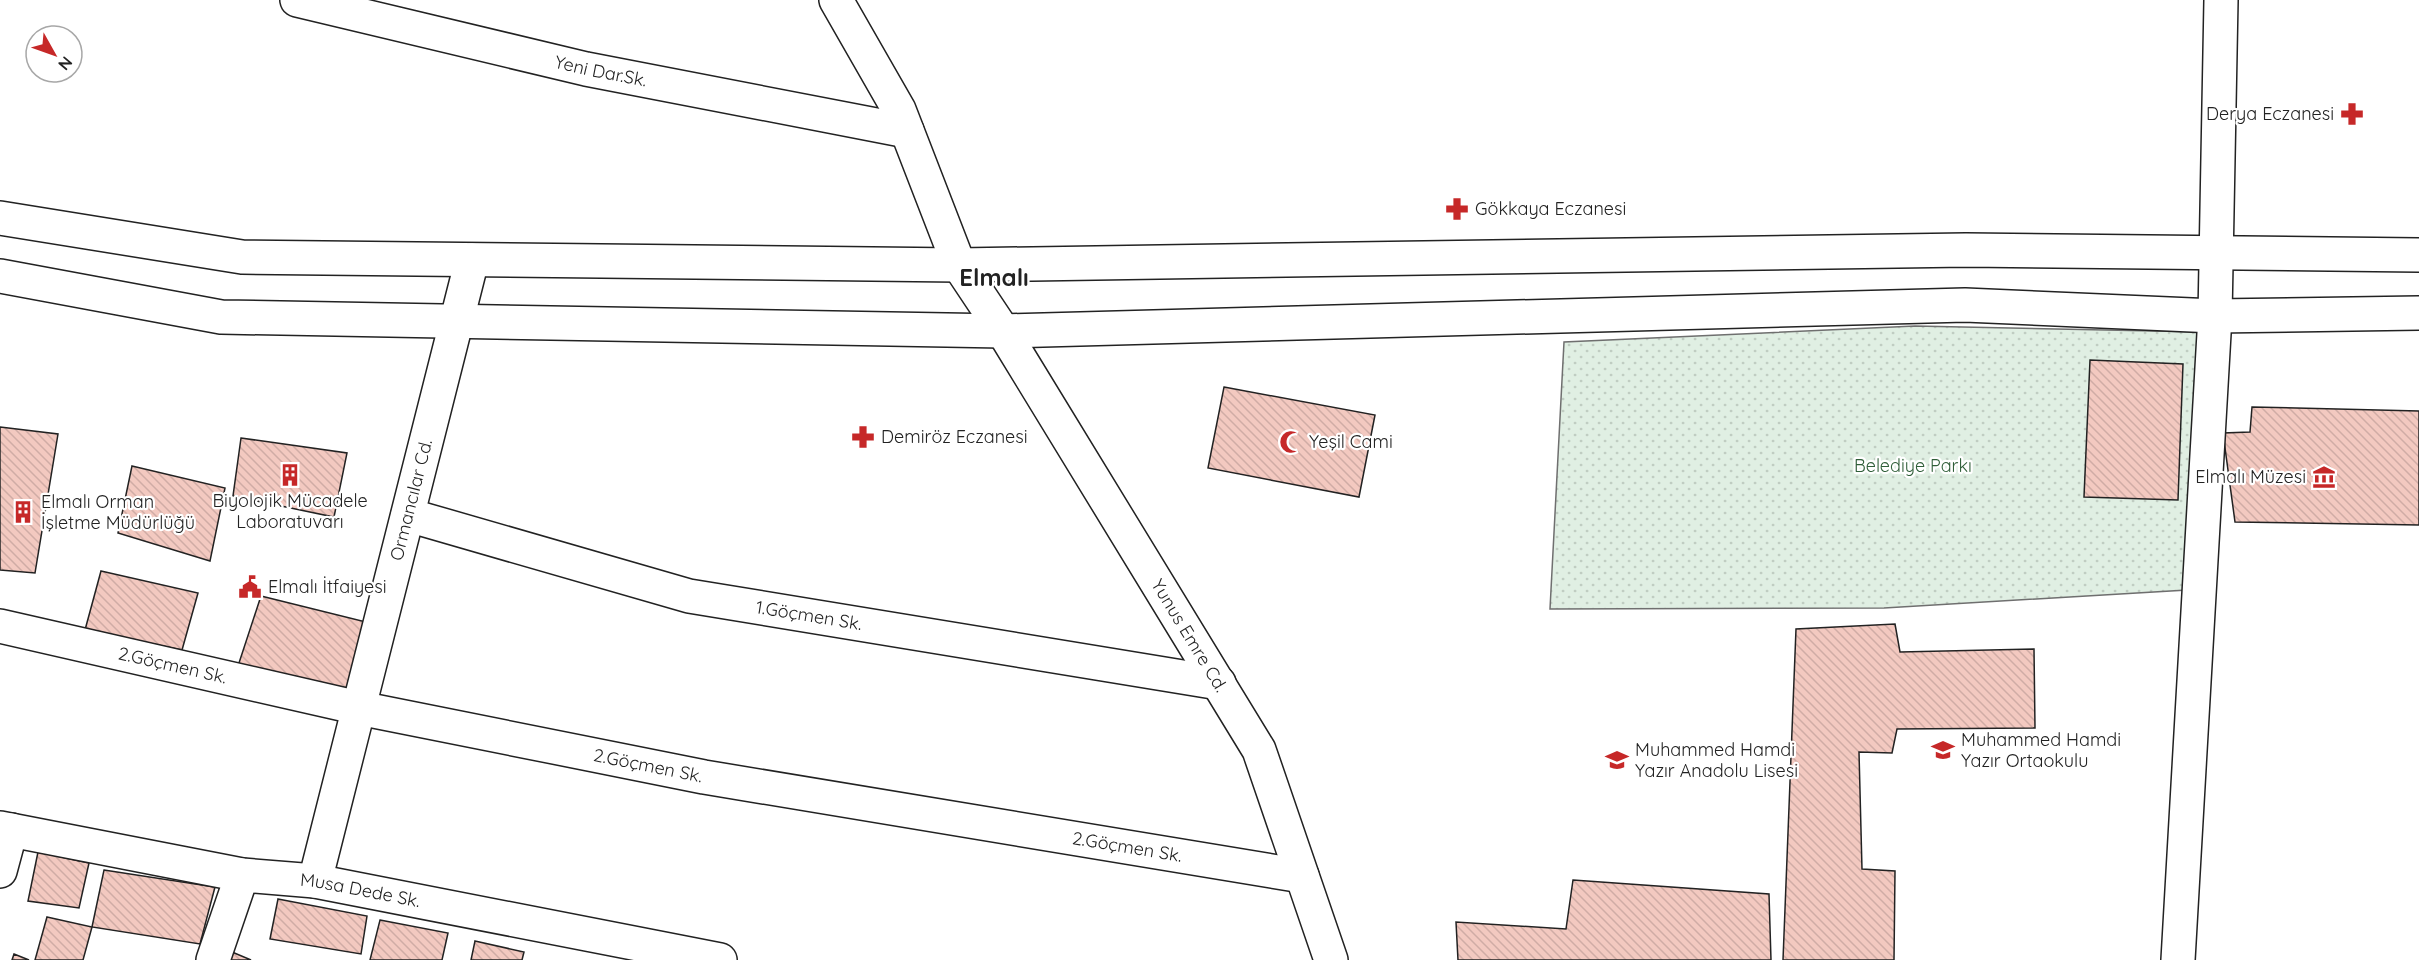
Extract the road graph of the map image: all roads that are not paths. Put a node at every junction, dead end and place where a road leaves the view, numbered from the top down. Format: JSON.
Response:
{"nodes":[{"id":1,"x":297,"y":0,"type":"edge"},
{"id":2,"x":836,"y":0,"type":"edge"},
{"id":3,"x":2221,"y":0,"type":"edge"},
{"id":4,"x":907,"y":131,"type":"junction"},
{"id":5,"x":0,"y":218,"type":"edge"},
{"id":6,"x":2215,"y":252,"type":"junction"},
{"id":7,"x":2419,"y":255,"type":"edge"},
{"id":8,"x":472,"y":260,"type":"junction"},
{"id":9,"x":959,"y":265,"type":"junction"},
{"id":10,"x":0,"y":276,"type":"edge"},
{"id":11,"x":2419,"y":313,"type":"edge"},
{"id":12,"x":2215,"y":316,"type":"junction"},
{"id":13,"x":457,"y":321,"type":"junction"},
{"id":14,"x":1003,"y":330,"type":"junction"},
{"id":15,"x":408,"y":515,"type":"junction"},
{"id":16,"x":0,"y":626,"type":"edge"},
{"id":17,"x":1219,"y":683,"type":"junction"},
{"id":18,"x":359,"y":708,"type":"junction"},
{"id":19,"x":5,"y":829,"type":"edge"},
{"id":20,"x":0,"y":871,"type":"edge"},
{"id":21,"x":242,"y":875,"type":"junction"},
{"id":22,"x":1302,"y":876,"type":"junction"},
{"id":23,"x":315,"y":881,"type":"junction"},
{"id":24,"x":213,"y":960,"type":"edge"},
{"id":25,"x":720,"y":960,"type":"edge"},
{"id":26,"x":1331,"y":960,"type":"edge"},
{"id":27,"x":2178,"y":960,"type":"edge"}],
"edges":[{"from":1,"to":4,"type":"street","name":"Yeni Dar.Sk."},
{"from":2,"to":4,"type":"street","name":"Yunus Emre Cd."},
{"from":3,"to":6,"type":"street"},
{"from":4,"to":9,"type":"street","name":"Yunus Emre Cd."},
{"from":5,"to":8,"type":"street"},
{"from":6,"to":7,"type":"street"},
{"from":6,"to":9,"type":"street"},
{"from":6,"to":12,"type":"street"},
{"from":8,"to":9,"type":"street"},
{"from":8,"to":13,"type":"street","name":"Ormancılar Cd."},
{"from":9,"to":14,"type":"street","name":"Yunus Emre Cd."},
{"from":10,"to":13,"type":"street"},
{"from":11,"to":12,"type":"street"},
{"from":12,"to":14,"type":"street"},
{"from":12,"to":27,"type":"street"},
{"from":13,"to":14,"type":"street"},
{"from":13,"to":15,"type":"street","name":"Ormancılar Cd."},
{"from":14,"to":17,"type":"street","name":"Yunus Emre Cd."},
{"from":15,"to":17,"type":"street","name":"1.Göçmen Sk."},
{"from":15,"to":18,"type":"street","name":"Ormancılar Cd."},
{"from":16,"to":18,"type":"street","name":"2.Göçmen Sk."},
{"from":17,"to":22,"type":"street","name":"Yunus Emre Cd."},
{"from":18,"to":22,"type":"street","name":"2.Göçmen Sk."},
{"from":18,"to":23,"type":"street","name":"Ormancılar Cd."},
{"from":19,"to":20,"type":"street"},
{"from":19,"to":21,"type":"street","name":"Musa Dede Sk."},
{"from":21,"to":23,"type":"street","name":"Musa Dede Sk."},
{"from":21,"to":24,"type":"street"},
{"from":22,"to":26,"type":"street","name":"Yunus Emre Cd."},
{"from":23,"to":25,"type":"street","name":"Musa Dede Sk."}]}
